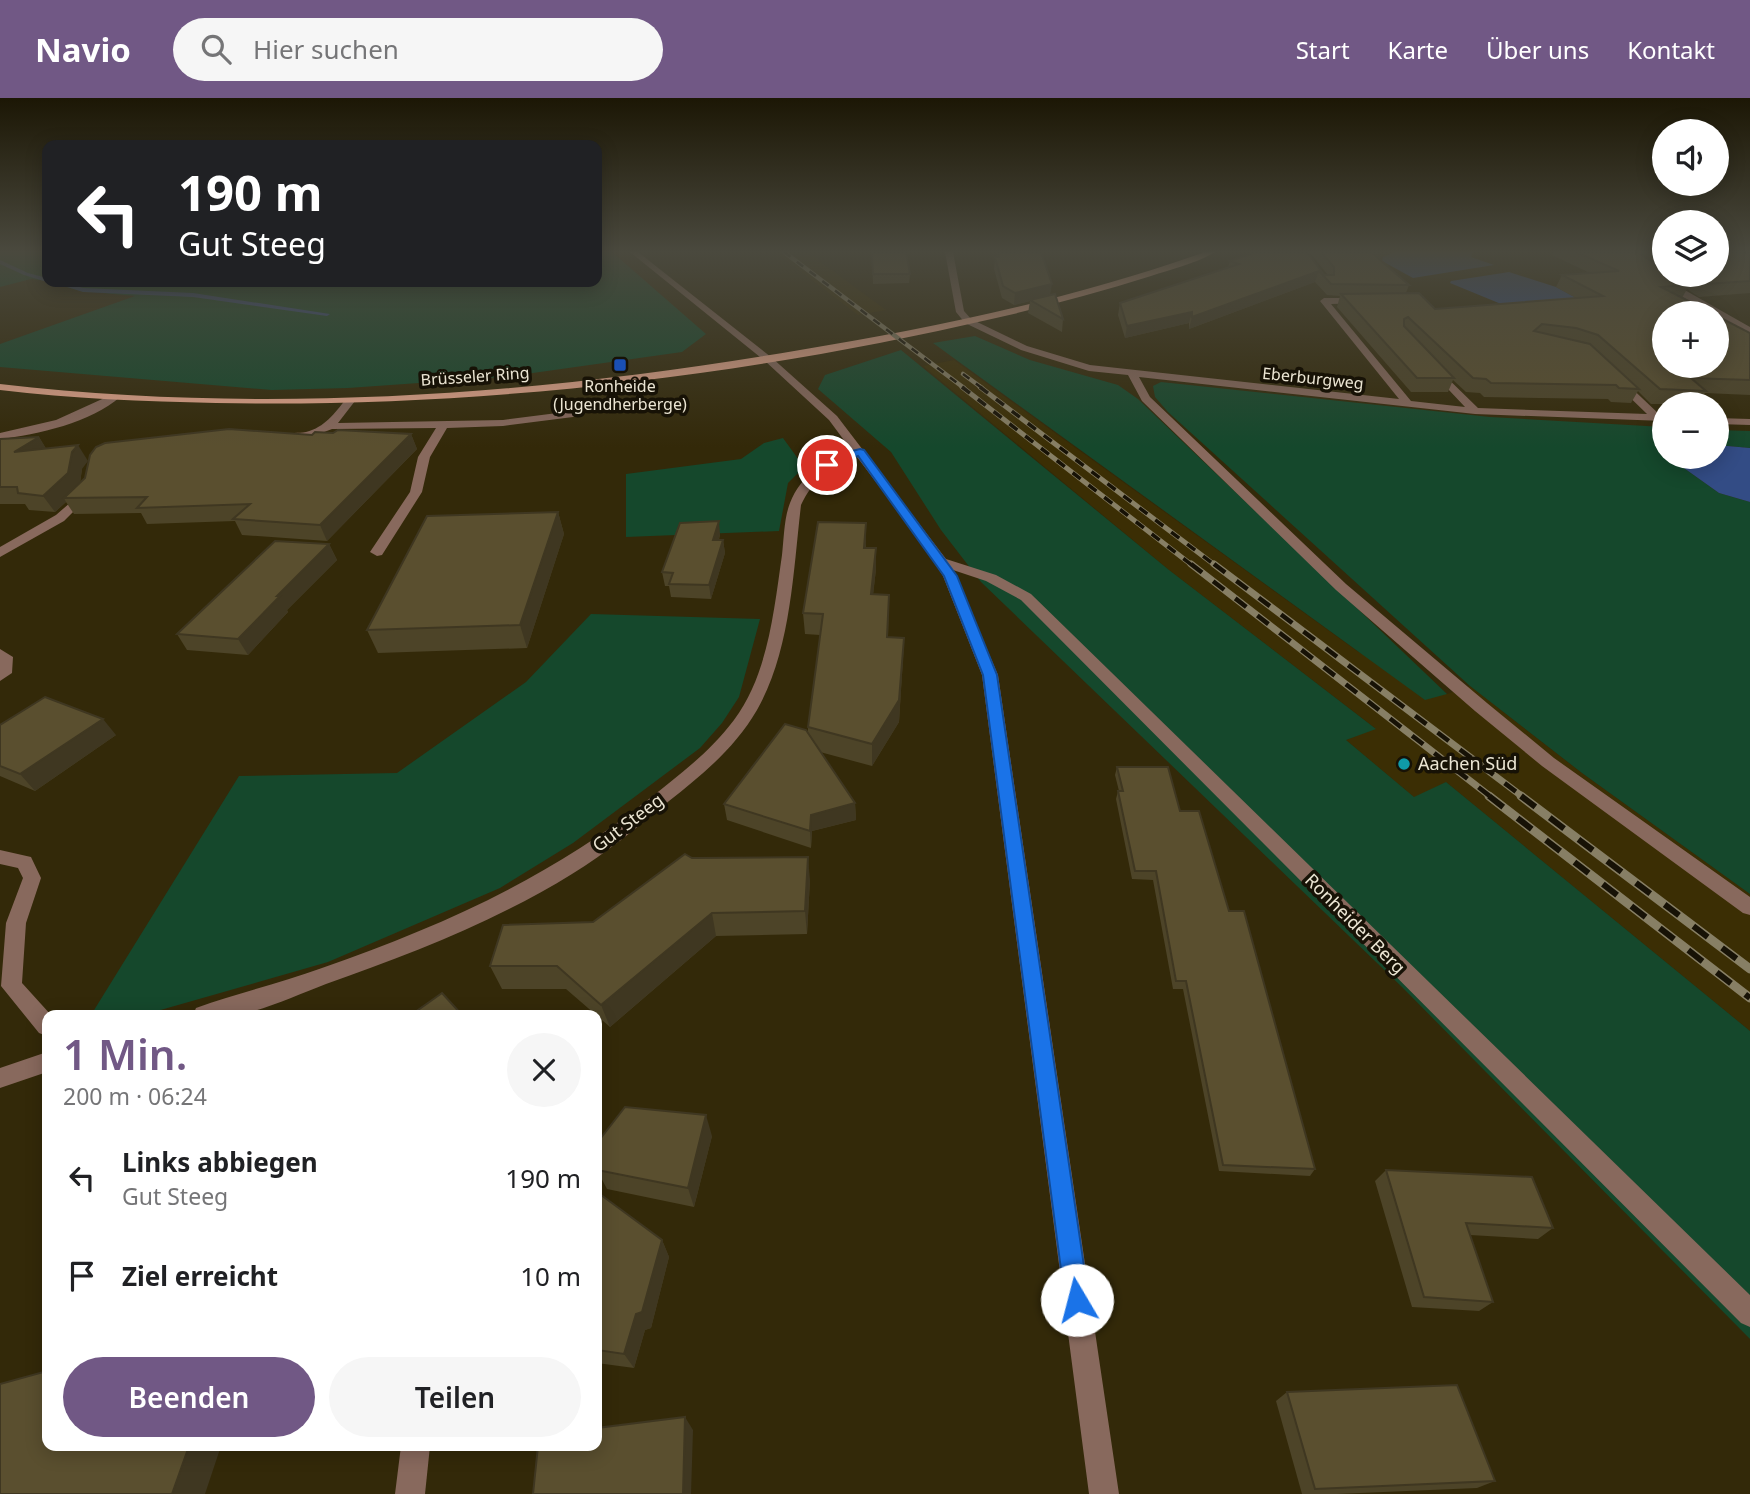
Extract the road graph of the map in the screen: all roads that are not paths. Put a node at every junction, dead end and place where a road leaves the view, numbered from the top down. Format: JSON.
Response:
{"nodes":[{"id":1,"x":716,"y":317,"type":"edge"},
{"id":2,"x":965,"y":317,"type":"edge"},
{"id":3,"x":983,"y":317,"type":"edge"},
{"id":4,"x":1337,"y":317,"type":"edge"},
{"id":5,"x":1729,"y":320,"type":"edge"},
{"id":6,"x":968,"y":321,"type":"junction"},
{"id":7,"x":1750,"y":331,"type":"edge"},
{"id":8,"x":768,"y":359,"type":"junction"},
{"id":9,"x":1431,"y":364,"type":"edge"},
{"id":10,"x":1608,"y":372,"type":"edge"},
{"id":11,"x":1132,"y":373,"type":"junction"},
{"id":12,"x":0,"y":387,"type":"edge"},
{"id":13,"x":115,"y":397,"type":"junction"},
{"id":14,"x":350,"y":401,"type":"junction"},
{"id":15,"x":1409,"y":405,"type":"junction"},
{"id":16,"x":1475,"y":411,"type":"junction"},
{"id":17,"x":1652,"y":411,"type":"edge"},
{"id":18,"x":573,"y":414,"type":"dead end"},
{"id":19,"x":1652,"y":418,"type":"edge"},
{"id":20,"x":1729,"y":421,"type":"edge"},
{"id":21,"x":1750,"y":422,"type":"edge"},
{"id":22,"x":443,"y":425,"type":"junction"},
{"id":23,"x":330,"y":426,"type":"junction"},
{"id":24,"x":270,"y":435,"type":"edge"},
{"id":25,"x":0,"y":436,"type":"edge"},
{"id":26,"x":860,"y":452,"type":"junction"},
{"id":27,"x":89,"y":480,"type":"edge"},
{"id":28,"x":0,"y":552,"type":"edge"},
{"id":29,"x":377,"y":552,"type":"dead end"},
{"id":30,"x":942,"y":562,"type":"junction"},
{"id":31,"x":0,"y":654,"type":"edge"},
{"id":32,"x":0,"y":676,"type":"edge"},
{"id":33,"x":0,"y":857,"type":"edge"},
{"id":34,"x":1750,"y":907,"type":"edge"},
{"id":35,"x":221,"y":1010,"type":"edge"},
{"id":36,"x":42,"y":1020,"type":"edge"},
{"id":37,"x":42,"y":1064,"type":"edge"},
{"id":38,"x":0,"y":1078,"type":"edge"},
{"id":39,"x":1750,"y":1314,"type":"edge"},
{"id":40,"x":415,"y":1451,"type":"edge"},
{"id":41,"x":410,"y":1494,"type":"edge"},
{"id":42,"x":1104,"y":1494,"type":"edge"}],
"edges":[{"from":1,"to":8,"type":"street"},
{"from":2,"to":6,"type":"street"},
{"from":3,"to":6,"type":"main road","name":"Brüsseler Ring"},
{"from":4,"to":15,"type":"street"},
{"from":5,"to":7,"type":"street"},
{"from":6,"to":8,"type":"main road","name":"Brüsseler Ring"},
{"from":6,"to":11,"type":"street","name":"Eberburgweg"},
{"from":8,"to":14,"type":"main road","name":"Brüsseler Ring"},
{"from":8,"to":26,"type":"street"},
{"from":9,"to":16,"type":"street"},
{"from":10,"to":17,"type":"street"},
{"from":11,"to":15,"type":"street","name":"Eberburgweg"},
{"from":11,"to":34,"type":"street"},
{"from":12,"to":13,"type":"main road","name":"Brüsseler Ring"},
{"from":13,"to":14,"type":"main road","name":"Brüsseler Ring"},
{"from":13,"to":25,"type":"street","name":"Brüsseler Ring"},
{"from":14,"to":23,"type":"street"},
{"from":15,"to":16,"type":"street","name":"Eberburgweg"},
{"from":16,"to":19,"type":"street","name":"Eberburgweg"},
{"from":18,"to":22,"type":"street"},
{"from":20,"to":21,"type":"street"},
{"from":22,"to":23,"type":"street"},
{"from":22,"to":29,"type":"street"},
{"from":23,"to":24,"type":"street"},
{"from":26,"to":30,"type":"street"},
{"from":26,"to":35,"type":"street","name":"Gut Steeg"},
{"from":27,"to":28,"type":"street"},
{"from":30,"to":39,"type":"street","name":"Ronheider Berg"},
{"from":30,"to":42,"type":"street"},
{"from":31,"to":32,"type":"street"},
{"from":33,"to":36,"type":"street"},
{"from":37,"to":38,"type":"street"},
{"from":40,"to":41,"type":"street"}]}
